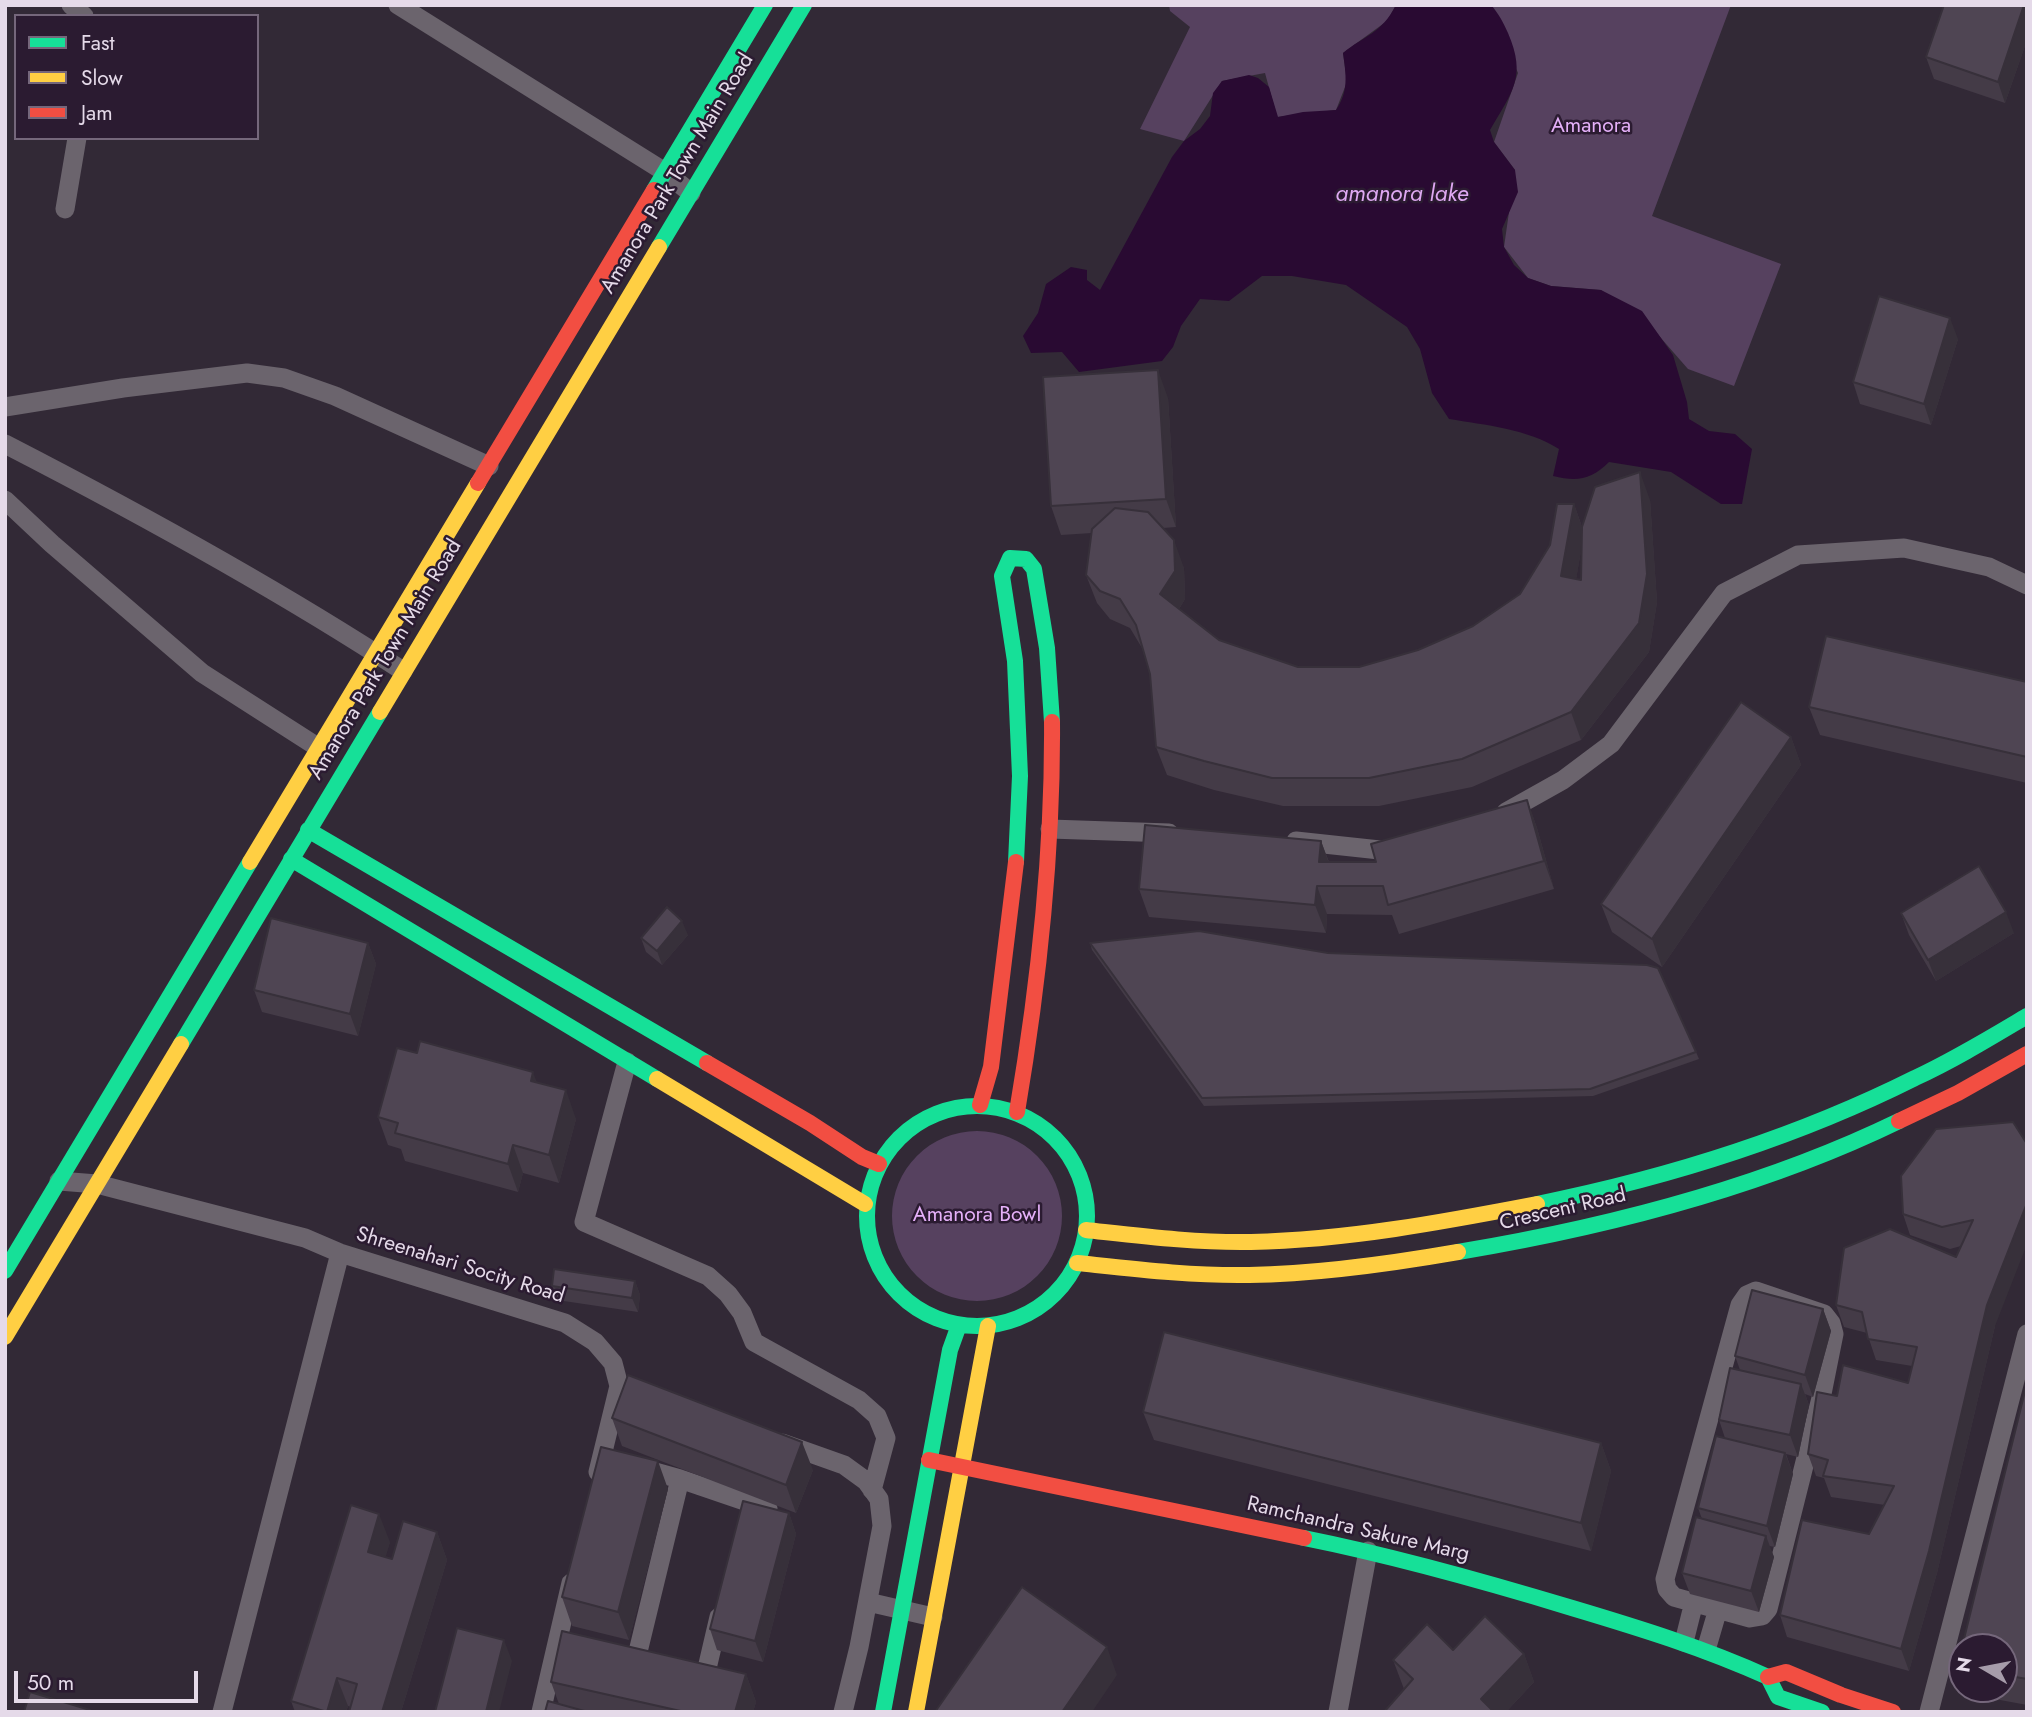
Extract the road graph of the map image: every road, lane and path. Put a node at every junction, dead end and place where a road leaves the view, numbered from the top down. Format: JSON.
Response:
{"nodes":[{"id":1,"x":398,"y":5,"type":"edge"},
{"id":2,"x":765,"y":5,"type":"edge"},
{"id":3,"x":804,"y":5,"type":"edge"},
{"id":4,"x":77,"y":140,"type":"edge"},
{"id":5,"x":665,"y":172,"type":"junction"},
{"id":6,"x":691,"y":193,"type":"junction"},
{"id":7,"x":65,"y":209,"type":"dead end"},
{"id":8,"x":5,"y":407,"type":"edge"},
{"id":9,"x":5,"y":444,"type":"edge"},
{"id":10,"x":489,"y":466,"type":"junction"},
{"id":11,"x":5,"y":500,"type":"edge"},
{"id":12,"x":2027,"y":585,"type":"edge"},
{"id":13,"x":376,"y":653,"type":"junction"},
{"id":14,"x":404,"y":671,"type":"junction"},
{"id":15,"x":319,"y":748,"type":"junction"},
{"id":16,"x":1484,"y":825,"type":"edge"},
{"id":17,"x":1050,"y":829,"type":"junction"},
{"id":18,"x":308,"y":830,"type":"junction"},
{"id":19,"x":1192,"y":834,"type":"edge"},
{"id":20,"x":1273,"y":838,"type":"edge"},
{"id":21,"x":1412,"y":844,"type":"edge"},
{"id":22,"x":291,"y":859,"type":"junction"},
{"id":23,"x":2027,"y":1016,"type":"edge"},
{"id":24,"x":2027,"y":1054,"type":"edge"},
{"id":25,"x":628,"y":1062,"type":"junction"},
{"id":26,"x":981,"y":1105,"type":"junction"},
{"id":27,"x":1017,"y":1112,"type":"junction"},
{"id":28,"x":879,"y":1164,"type":"junction"},
{"id":29,"x":59,"y":1181,"type":"junction"},
{"id":30,"x":97,"y":1184,"type":"junction"},
{"id":31,"x":865,"y":1204,"type":"junction"},
{"id":32,"x":1086,"y":1230,"type":"junction"},
{"id":33,"x":340,"y":1253,"type":"junction"},
{"id":34,"x":1077,"y":1263,"type":"junction"},
{"id":35,"x":5,"y":1272,"type":"edge"},
{"id":36,"x":959,"y":1325,"type":"junction"},
{"id":37,"x":988,"y":1326,"type":"junction"},
{"id":38,"x":2027,"y":1334,"type":"edge"},
{"id":39,"x":5,"y":1337,"type":"edge"},
{"id":40,"x":771,"y":1439,"type":"edge"},
{"id":41,"x":602,"y":1457,"type":"junction"},
{"id":42,"x":929,"y":1460,"type":"junction"},
{"id":43,"x":961,"y":1467,"type":"junction"},
{"id":44,"x":680,"y":1479,"type":"junction"},
{"id":45,"x":872,"y":1490,"type":"junction"},
{"id":46,"x":593,"y":1493,"type":"edge"},
{"id":47,"x":777,"y":1512,"type":"edge"},
{"id":48,"x":1368,"y":1550,"type":"junction"},
{"id":49,"x":577,"y":1559,"type":"edge"},
{"id":50,"x":724,"y":1596,"type":"edge"},
{"id":51,"x":868,"y":1602,"type":"junction"},
{"id":52,"x":1694,"y":1602,"type":"junction"},
{"id":53,"x":902,"y":1609,"type":"junction"},
{"id":54,"x":1718,"y":1609,"type":"junction"},
{"id":55,"x":933,"y":1617,"type":"junction"},
{"id":56,"x":1684,"y":1642,"type":"junction"},
{"id":57,"x":1706,"y":1650,"type":"junction"},
{"id":58,"x":659,"y":1665,"type":"edge"},
{"id":59,"x":682,"y":1671,"type":"edge"},
{"id":60,"x":705,"y":1677,"type":"junction"},
{"id":61,"x":1768,"y":1677,"type":"junction"},
{"id":62,"x":726,"y":1683,"type":"edge"},
{"id":63,"x":222,"y":1712,"type":"edge"},
{"id":64,"x":541,"y":1712,"type":"edge"},
{"id":65,"x":843,"y":1712,"type":"edge"},
{"id":66,"x":883,"y":1712,"type":"edge"},
{"id":67,"x":916,"y":1712,"type":"edge"},
{"id":68,"x":1338,"y":1712,"type":"edge"},
{"id":69,"x":1822,"y":1712,"type":"edge"},
{"id":70,"x":1893,"y":1712,"type":"edge"},
{"id":71,"x":1929,"y":1712,"type":"edge"}],
"edges":[{"from":1,"to":5,"type":"street"},
{"from":2,"to":5,"type":"main road","name":"Amanora Park Town Main Road"},
{"from":3,"to":6,"type":"main road","name":"Amanora Park Town Main Road"},
{"from":4,"to":7,"type":"street"},
{"from":5,"to":6,"type":"street"},
{"from":5,"to":10,"type":"main road","name":"Amanora Park Town Main Road"},
{"from":6,"to":14,"type":"main road","name":"Amanora Park Town Main Road"},
{"from":8,"to":10,"type":"street"},
{"from":9,"to":13,"type":"street"},
{"from":10,"to":13,"type":"main road","name":"Amanora Park Town Main Road"},
{"from":11,"to":15,"type":"street"},
{"from":12,"to":16,"type":"street"},
{"from":13,"to":14,"type":"street"},
{"from":13,"to":15,"type":"main road","name":"Amanora Park Town Main Road"},
{"from":14,"to":18,"type":"main road","name":"Amanora Park Town Main Road"},
{"from":15,"to":29,"type":"main road","name":"Amanora Park Town Main Road"},
{"from":17,"to":19,"type":"street"},
{"from":17,"to":26,"type":"main road"},
{"from":17,"to":27,"type":"main road"},
{"from":18,"to":22,"type":"main road","name":"Amanora Park Town Main Road"},
{"from":18,"to":28,"type":"main road"},
{"from":20,"to":21,"type":"street"},
{"from":22,"to":25,"type":"main road"},
{"from":22,"to":30,"type":"main road","name":"Amanora Park Town Main Road"},
{"from":23,"to":32,"type":"main road","name":"Crescent Road"},
{"from":24,"to":34,"type":"main road","name":"Crescent Road"},
{"from":25,"to":31,"type":"main road"},
{"from":25,"to":45,"type":"street"},
{"from":26,"to":27,"type":"main road"},
{"from":26,"to":28,"type":"main road"},
{"from":27,"to":32,"type":"main road"},
{"from":28,"to":31,"type":"main road"},
{"from":29,"to":30,"type":"street","name":"Shreenahari Socity Road"},
{"from":29,"to":35,"type":"main road","name":"Amanora Park Town Main Road"},
{"from":30,"to":33,"type":"street","name":"Shreenahari Socity Road"},
{"from":30,"to":39,"type":"main road","name":"Amanora Park Town Main Road"},
{"from":31,"to":36,"type":"main road"},
{"from":32,"to":34,"type":"main road"},
{"from":33,"to":41,"type":"street","name":"Shreenahari Socity Road"},
{"from":33,"to":63,"type":"street"},
{"from":34,"to":37,"type":"main road"},
{"from":36,"to":37,"type":"main road"},
{"from":36,"to":42,"type":"main road"},
{"from":37,"to":43,"type":"main road"},
{"from":38,"to":71,"type":"street"},
{"from":40,"to":45,"type":"street"},
{"from":41,"to":44,"type":"street"},
{"from":41,"to":46,"type":"street","name":"Shreenahari Socity Road"},
{"from":42,"to":43,"type":"main road","name":"Ramchandra Sakure Marg"},
{"from":42,"to":53,"type":"main road"},
{"from":43,"to":48,"type":"main road","name":"Ramchandra Sakure Marg"},
{"from":43,"to":55,"type":"main road"},
{"from":44,"to":47,"type":"street"},
{"from":44,"to":58,"type":"street"},
{"from":45,"to":51,"type":"street"},
{"from":48,"to":56,"type":"main road","name":"Ramchandra Sakure Marg"},
{"from":48,"to":68,"type":"street"},
{"from":49,"to":64,"type":"street"},
{"from":50,"to":60,"type":"street"},
{"from":51,"to":53,"type":"street"},
{"from":51,"to":65,"type":"street"},
{"from":52,"to":54,"type":"street"},
{"from":52,"to":54,"type":"street"},
{"from":52,"to":56,"type":"street"},
{"from":53,"to":55,"type":"street"},
{"from":53,"to":66,"type":"main road"},
{"from":54,"to":57,"type":"street"},
{"from":55,"to":67,"type":"main road"},
{"from":56,"to":57,"type":"main road","name":"Ramchandra Sakure Marg"},
{"from":57,"to":61,"type":"main road","name":"Ramchandra Sakure Marg"},
{"from":59,"to":60,"type":"street"},
{"from":60,"to":62,"type":"street"},
{"from":61,"to":69,"type":"main road","name":"Ramchandra Sakure Marg"},
{"from":61,"to":70,"type":"main road","name":"Ramchandra Sakure Marg"}]}
